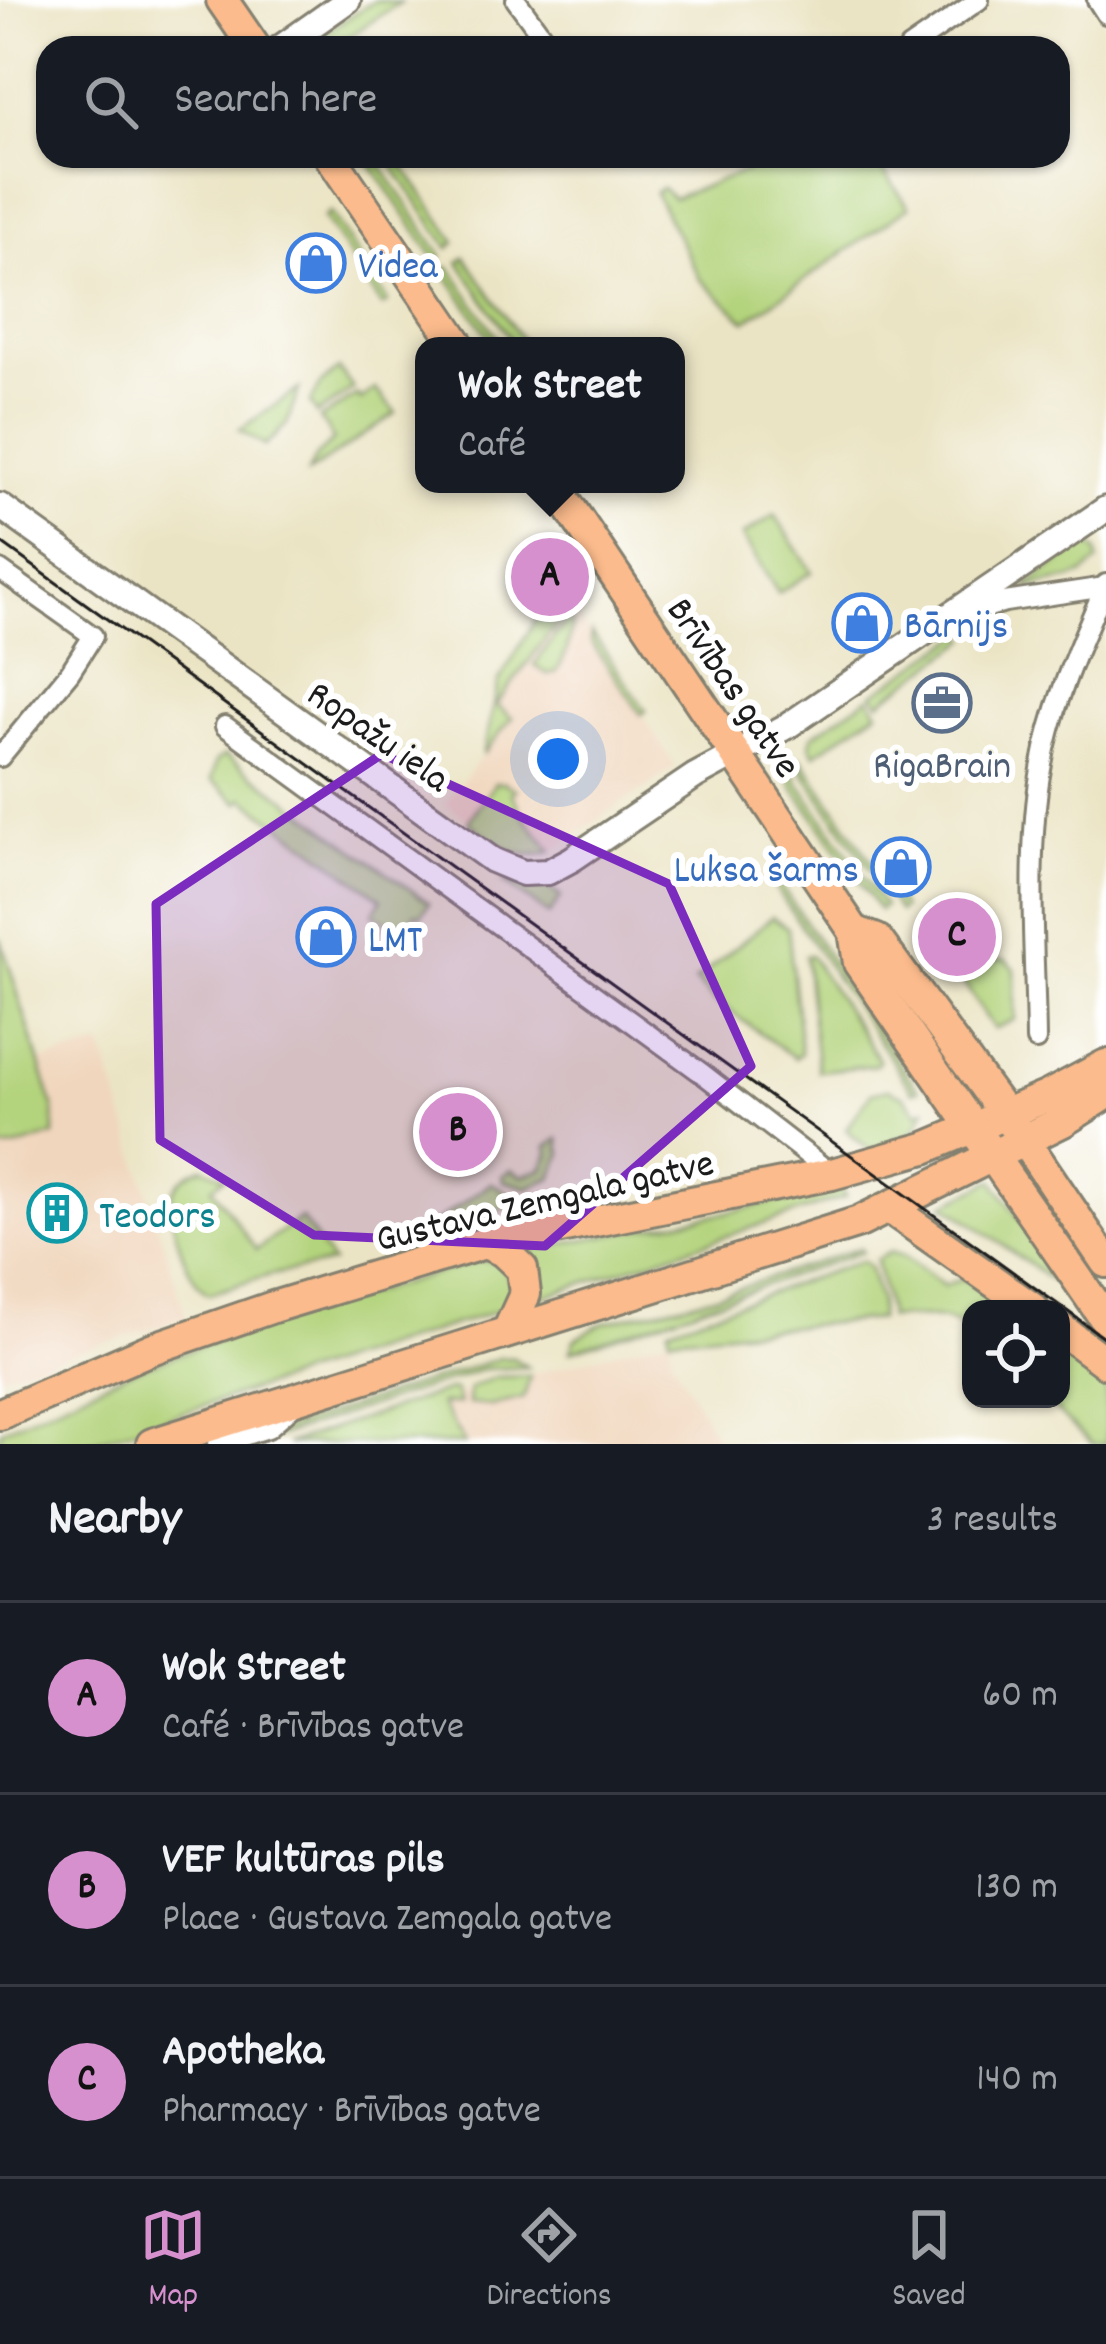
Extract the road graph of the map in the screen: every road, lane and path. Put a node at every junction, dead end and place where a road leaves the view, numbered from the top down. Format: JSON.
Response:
{"nodes":[{"id":1,"x":222,"y":0,"type":"edge"},
{"id":2,"x":348,"y":0,"type":"edge"},
{"id":3,"x":516,"y":0,"type":"edge"},
{"id":4,"x":979,"y":0,"type":"edge"},
{"id":5,"x":1097,"y":0,"type":"edge"},
{"id":6,"x":1106,"y":14,"type":"edge"},
{"id":7,"x":247,"y":36,"type":"edge"},
{"id":8,"x":297,"y":36,"type":"edge"},
{"id":9,"x":542,"y":36,"type":"edge"},
{"id":10,"x":927,"y":36,"type":"edge"},
{"id":11,"x":338,"y":168,"type":"edge"},
{"id":12,"x":454,"y":337,"type":"edge"},
{"id":13,"x":560,"y":493,"type":"edge"},
{"id":14,"x":0,"y":506,"type":"edge"},
{"id":15,"x":1106,"y":509,"type":"edge"},
{"id":16,"x":0,"y":570,"type":"edge"},
{"id":17,"x":1105,"y":586,"type":"edge"},
{"id":18,"x":933,"y":627,"type":"junction"},
{"id":19,"x":224,"y":726,"type":"dead end"},
{"id":20,"x":733,"y":755,"type":"junction"},
{"id":21,"x":0,"y":757,"type":"edge"},
{"id":22,"x":854,"y":931,"type":"junction"},
{"id":23,"x":1036,"y":1040,"type":"dead end"},
{"id":24,"x":1106,"y":1065,"type":"edge"},
{"id":25,"x":1106,"y":1094,"type":"edge"},
{"id":26,"x":1005,"y":1114,"type":"junction"},
{"id":27,"x":975,"y":1127,"type":"junction"},
{"id":28,"x":1024,"y":1140,"type":"junction"},
{"id":29,"x":994,"y":1154,"type":"junction"},
{"id":30,"x":832,"y":1174,"type":"junction"},
{"id":31,"x":891,"y":1209,"type":"junction"},
{"id":32,"x":485,"y":1243,"type":"junction"},
{"id":33,"x":1106,"y":1262,"type":"edge"},
{"id":34,"x":1021,"y":1300,"type":"edge"},
{"id":35,"x":1106,"y":1320,"type":"edge"},
{"id":36,"x":509,"y":1329,"type":"junction"},
{"id":37,"x":1070,"y":1337,"type":"edge"},
{"id":38,"x":151,"y":1349,"type":"junction"},
{"id":39,"x":1106,"y":1363,"type":"edge"},
{"id":40,"x":0,"y":1396,"type":"edge"},
{"id":41,"x":301,"y":1399,"type":"junction"},
{"id":42,"x":0,"y":1414,"type":"edge"},
{"id":43,"x":152,"y":1444,"type":"edge"},
{"id":44,"x":218,"y":1444,"type":"edge"}],
"edges":[{"from":1,"to":7,"type":"main road"},
{"from":2,"to":8,"type":"street"},
{"from":3,"to":9,"type":"street"},
{"from":4,"to":10,"type":"street"},
{"from":5,"to":6,"type":"street"},
{"from":11,"to":12,"type":"main road"},
{"from":13,"to":20,"type":"main road","name":"Brīvības gatve"},
{"from":14,"to":20,"type":"street","name":"Ropažu iela"},
{"from":15,"to":18,"type":"street"},
{"from":16,"to":21,"type":"street"},
{"from":17,"to":18,"type":"street"},
{"from":17,"to":23,"type":"street"},
{"from":18,"to":20,"type":"street"},
{"from":19,"to":30,"type":"street"},
{"from":20,"to":22,"type":"main road","name":"Brīvības gatve"},
{"from":22,"to":26,"type":"main road","name":"Brīvības gatve"},
{"from":22,"to":27,"type":"main road","name":"Brīvības gatve"},
{"from":24,"to":26,"type":"main road","name":"Gustava Zemgala gatve"},
{"from":25,"to":28,"type":"main road"},
{"from":26,"to":27,"type":"main road","name":"Gustava Zemgala gatve"},
{"from":26,"to":28,"type":"main road","name":"Brīvības gatve"},
{"from":27,"to":29,"type":"main road","name":"Brīvības gatve"},
{"from":27,"to":30,"type":"main road","name":"Gustava Zemgala gatve"},
{"from":28,"to":29,"type":"main road"},
{"from":28,"to":33,"type":"main road","name":"Brīvības gatve"},
{"from":29,"to":31,"type":"main road"},
{"from":29,"to":35,"type":"main road","name":"Brīvības gatve"},
{"from":30,"to":32,"type":"main road","name":"Gustava Zemgala gatve"},
{"from":31,"to":34,"type":"main road"},
{"from":31,"to":36,"type":"main road"},
{"from":32,"to":36,"type":"main road"},
{"from":32,"to":38,"type":"main road","name":"Gustava Zemgala gatve"},
{"from":36,"to":41,"type":"main road"},
{"from":37,"to":39,"type":"main road"},
{"from":38,"to":40,"type":"main road"},
{"from":38,"to":42,"type":"main road","name":"Gustava Zemgala gatve"},
{"from":41,"to":43,"type":"main road"},
{"from":41,"to":44,"type":"street"}]}
